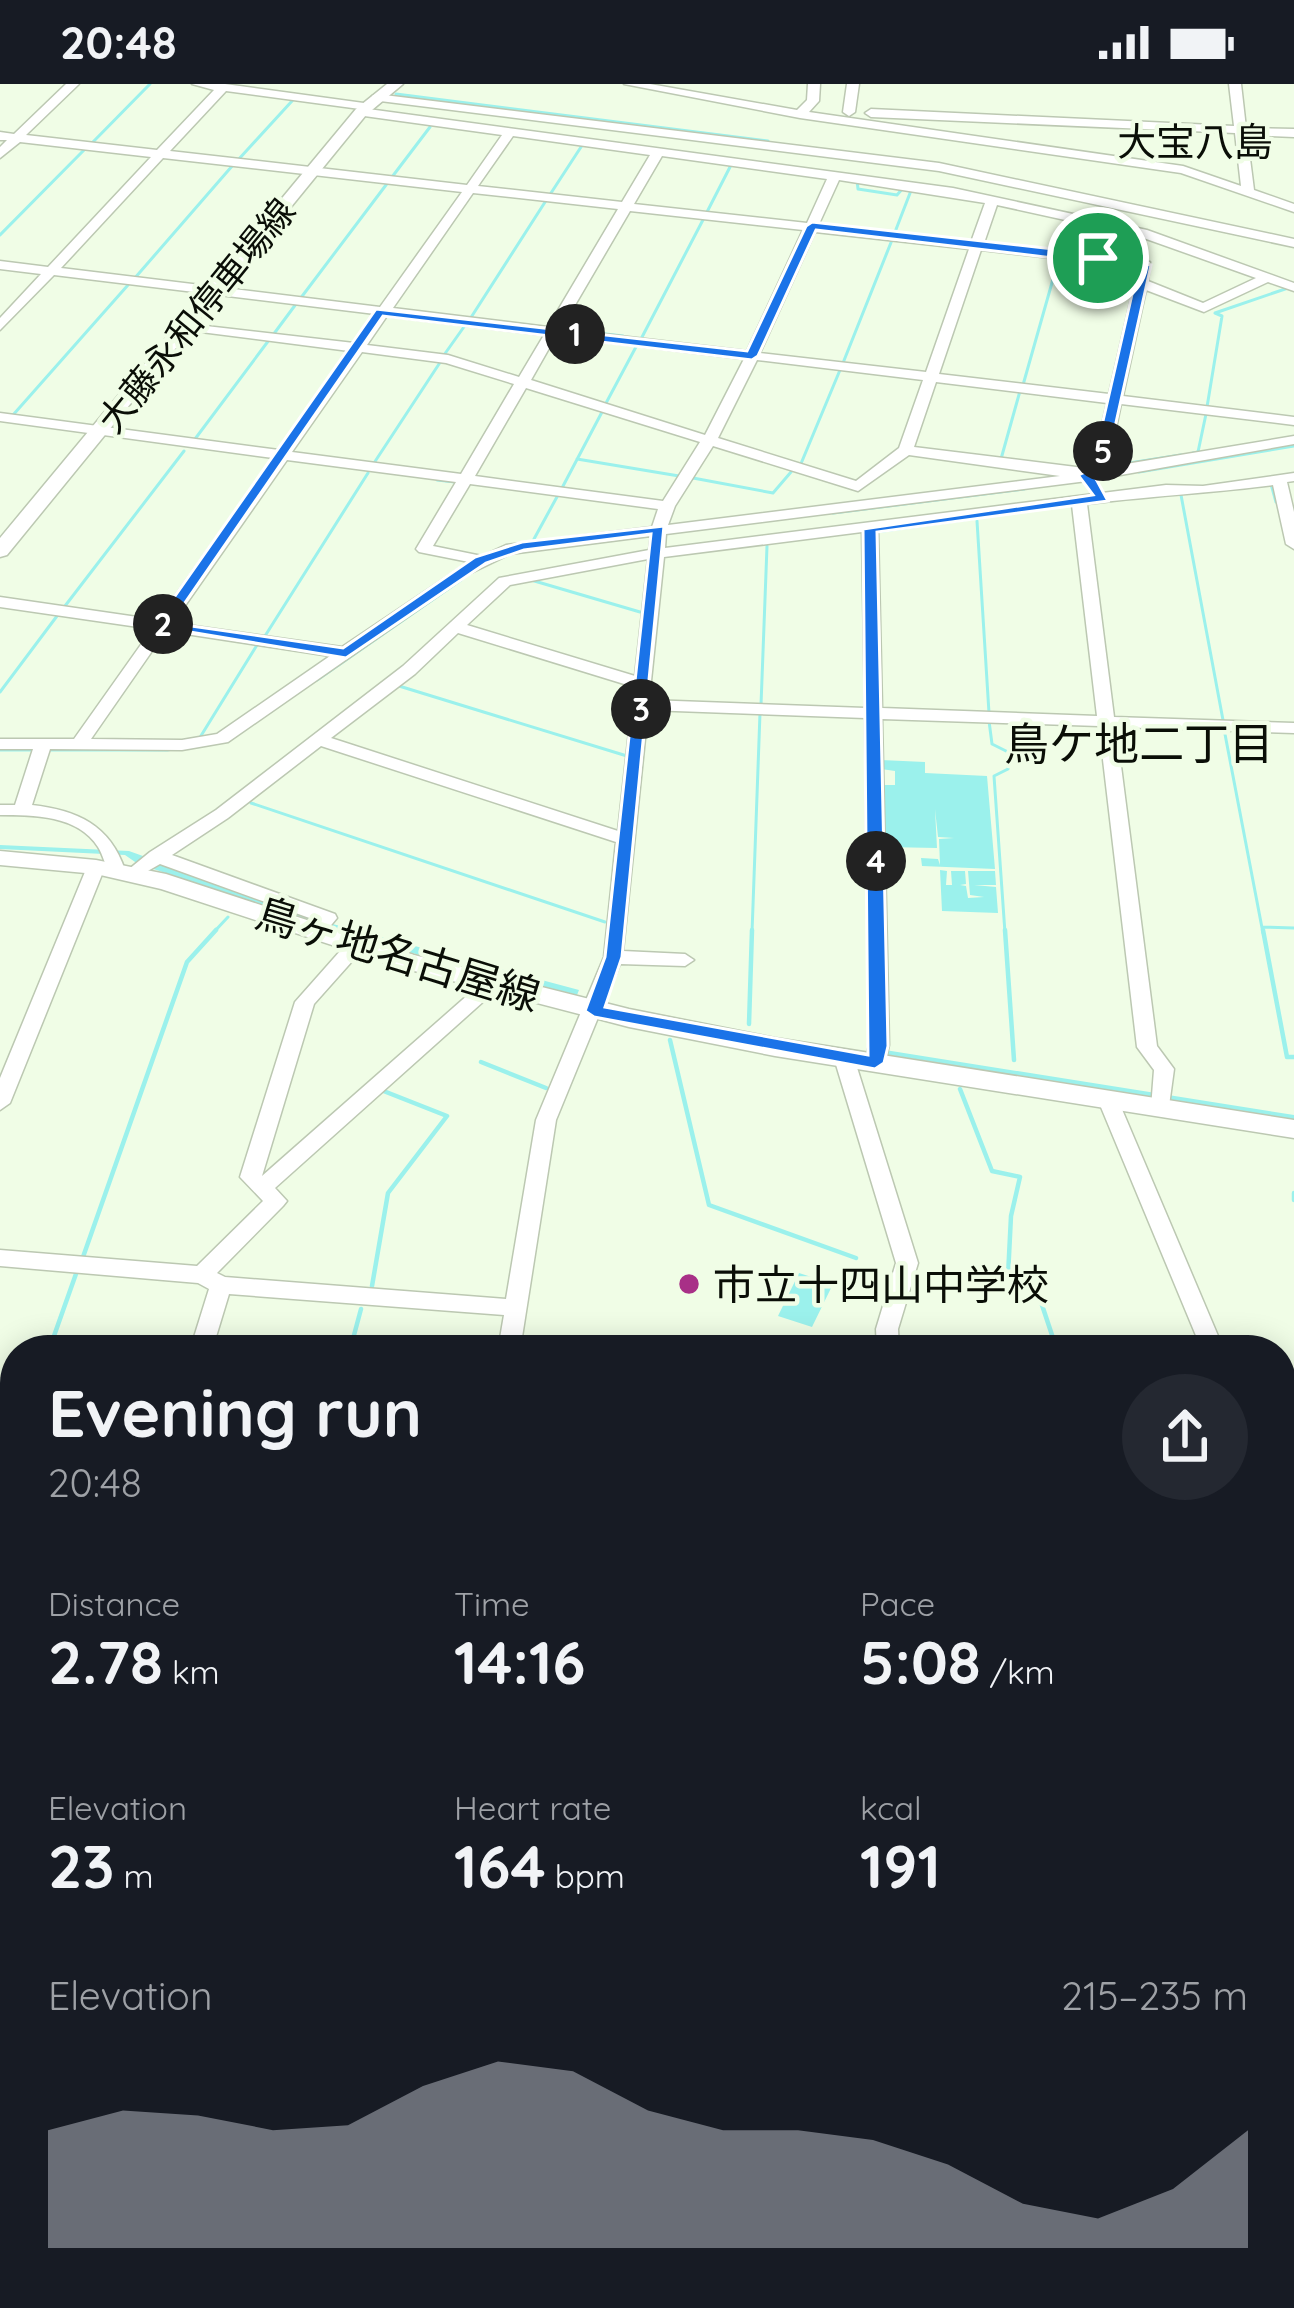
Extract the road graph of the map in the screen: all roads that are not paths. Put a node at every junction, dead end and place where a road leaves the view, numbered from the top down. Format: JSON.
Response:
{"nodes":[{"id":1,"x":73,"y":84,"type":"edge"},
{"id":2,"x":198,"y":84,"type":"edge"},
{"id":3,"x":395,"y":84,"type":"edge"},
{"id":4,"x":630,"y":84,"type":"edge"},
{"id":5,"x":814,"y":84,"type":"edge"},
{"id":6,"x":853,"y":84,"type":"edge"},
{"id":7,"x":1235,"y":84,"type":"edge"},
{"id":8,"x":223,"y":87,"type":"junction"},
{"id":9,"x":368,"y":105,"type":"junction"},
{"id":10,"x":849,"y":112,"type":"junction"},
{"id":11,"x":800,"y":114,"type":"junction"},
{"id":12,"x":835,"y":120,"type":"junction"},
{"id":13,"x":1241,"y":130,"type":"junction"},
{"id":14,"x":510,"y":132,"type":"junction"},
{"id":15,"x":1294,"y":133,"type":"edge"},
{"id":16,"x":0,"y":136,"type":"edge"},
{"id":17,"x":16,"y":138,"type":"junction"},
{"id":18,"x":776,"y":145,"type":"junction"},
{"id":19,"x":658,"y":152,"type":"junction"},
{"id":20,"x":0,"y":154,"type":"edge"},
{"id":21,"x":162,"y":154,"type":"junction"},
{"id":22,"x":1129,"y":162,"type":"junction"},
{"id":23,"x":315,"y":171,"type":"junction"},
{"id":24,"x":835,"y":175,"type":"junction"},
{"id":25,"x":471,"y":188,"type":"junction"},
{"id":26,"x":1249,"y":192,"type":"junction"},
{"id":27,"x":992,"y":200,"type":"junction"},
{"id":28,"x":1113,"y":204,"type":"junction"},
{"id":29,"x":627,"y":206,"type":"junction"},
{"id":30,"x":1294,"y":208,"type":"edge"},
{"id":31,"x":812,"y":226,"type":"junction"},
{"id":32,"x":1142,"y":233,"type":"junction"},
{"id":33,"x":1294,"y":242,"type":"edge"},
{"id":34,"x":977,"y":244,"type":"junction"},
{"id":35,"x":1098,"y":258,"type":"junction"},
{"id":36,"x":0,"y":265,"type":"edge"},
{"id":37,"x":52,"y":272,"type":"junction"},
{"id":38,"x":1268,"y":277,"type":"junction"},
{"id":39,"x":1141,"y":283,"type":"junction"},
{"id":40,"x":1294,"y":287,"type":"edge"},
{"id":41,"x":215,"y":291,"type":"junction"},
{"id":42,"x":380,"y":312,"type":"junction"},
{"id":43,"x":0,"y":326,"type":"edge"},
{"id":44,"x":185,"y":326,"type":"junction"},
{"id":45,"x":552,"y":331,"type":"junction"},
{"id":46,"x":358,"y":348,"type":"junction"},
{"id":47,"x":752,"y":356,"type":"junction"},
{"id":48,"x":931,"y":377,"type":"junction"},
{"id":49,"x":522,"y":382,"type":"junction"},
{"id":50,"x":1112,"y":399,"type":"junction"},
{"id":51,"x":0,"y":417,"type":"edge"},
{"id":52,"x":1294,"y":421,"type":"edge"},
{"id":53,"x":100,"y":431,"type":"junction"},
{"id":54,"x":1294,"y":440,"type":"edge"},
{"id":55,"x":707,"y":443,"type":"junction"},
{"id":56,"x":906,"y":450,"type":"junction"},
{"id":57,"x":280,"y":454,"type":"junction"},
{"id":58,"x":1090,"y":475,"type":"junction"},
{"id":59,"x":465,"y":478,"type":"junction"},
{"id":60,"x":1286,"y":478,"type":"edge"},
{"id":61,"x":1103,"y":498,"type":"junction"},
{"id":62,"x":1079,"y":501,"type":"junction"},
{"id":63,"x":668,"y":506,"type":"junction"},
{"id":64,"x":659,"y":529,"type":"junction"},
{"id":65,"x":870,"y":529,"type":"junction"},
{"id":66,"x":1294,"y":544,"type":"edge"},
{"id":67,"x":0,"y":551,"type":"edge"},
{"id":68,"x":658,"y":554,"type":"junction"},
{"id":69,"x":481,"y":560,"type":"junction"},
{"id":70,"x":0,"y":602,"type":"edge"},
{"id":71,"x":162,"y":626,"type":"junction"},
{"id":72,"x":459,"y":628,"type":"junction"},
{"id":73,"x":346,"y":653,"type":"junction"},
{"id":74,"x":643,"y":684,"type":"junction"},
{"id":75,"x":641,"y":705,"type":"junction"},
{"id":76,"x":872,"y":712,"type":"junction"},
{"id":77,"x":1106,"y":721,"type":"junction"},
{"id":78,"x":1294,"y":728,"type":"edge"},
{"id":79,"x":317,"y":739,"type":"junction"},
{"id":80,"x":0,"y":744,"type":"edge"},
{"id":81,"x":43,"y":744,"type":"junction"},
{"id":82,"x":79,"y":744,"type":"junction"},
{"id":83,"x":22,"y":809,"type":"junction"},
{"id":84,"x":0,"y":810,"type":"edge"},
{"id":85,"x":626,"y":839,"type":"junction"},
{"id":86,"x":0,"y":858,"type":"edge"},
{"id":87,"x":126,"y":861,"type":"junction"},
{"id":88,"x":356,"y":945,"type":"junction"},
{"id":89,"x":614,"y":957,"type":"junction"},
{"id":90,"x":685,"y":959,"type":"dead end"},
{"id":91,"x":493,"y":984,"type":"junction"},
{"id":92,"x":594,"y":1011,"type":"junction"},
{"id":93,"x":844,"y":1058,"type":"junction"},
{"id":94,"x":875,"y":1063,"type":"junction"},
{"id":95,"x":1108,"y":1100,"type":"junction"},
{"id":96,"x":1162,"y":1101,"type":"junction"},
{"id":97,"x":0,"y":1103,"type":"edge"},
{"id":98,"x":1294,"y":1130,"type":"edge"},
{"id":99,"x":263,"y":1187,"type":"junction"},
{"id":100,"x":0,"y":1258,"type":"edge"},
{"id":101,"x":211,"y":1280,"type":"junction"},
{"id":102,"x":517,"y":1308,"type":"junction"},
{"id":103,"x":203,"y":1335,"type":"edge"},
{"id":104,"x":512,"y":1335,"type":"edge"},
{"id":105,"x":887,"y":1335,"type":"edge"},
{"id":106,"x":1207,"y":1335,"type":"edge"}],
"edges":[{"from":1,"to":17,"type":"street"},
{"from":2,"to":8,"type":"street"},
{"from":3,"to":9,"type":"main road","name":"大藤永和停車場線"},
{"from":4,"to":11,"type":"street"},
{"from":5,"to":11,"type":"street"},
{"from":6,"to":10,"type":"street"},
{"from":7,"to":13,"type":"street"},
{"from":8,"to":9,"type":"street"},
{"from":8,"to":21,"type":"street"},
{"from":9,"to":14,"type":"street"},
{"from":9,"to":18,"type":"street"},
{"from":9,"to":23,"type":"main road","name":"大藤永和停車場線"},
{"from":10,"to":12,"type":"street"},
{"from":10,"to":13,"type":"street"},
{"from":11,"to":12,"type":"street"},
{"from":11,"to":18,"type":"street"},
{"from":12,"to":22,"type":"street"},
{"from":13,"to":15,"type":"street"},
{"from":13,"to":26,"type":"street"},
{"from":14,"to":19,"type":"street"},
{"from":14,"to":25,"type":"street"},
{"from":16,"to":17,"type":"street"},
{"from":17,"to":20,"type":"street"},
{"from":17,"to":21,"type":"street"},
{"from":18,"to":28,"type":"street"},
{"from":19,"to":24,"type":"street"},
{"from":19,"to":29,"type":"street"},
{"from":21,"to":23,"type":"street"},
{"from":21,"to":37,"type":"street"},
{"from":22,"to":26,"type":"street"},
{"from":22,"to":28,"type":"street"},
{"from":23,"to":25,"type":"street"},
{"from":23,"to":41,"type":"main road","name":"大藤永和停車場線"},
{"from":24,"to":27,"type":"street"},
{"from":24,"to":31,"type":"street"},
{"from":25,"to":29,"type":"street"},
{"from":25,"to":42,"type":"street"},
{"from":26,"to":30,"type":"street"},
{"from":27,"to":32,"type":"street"},
{"from":27,"to":34,"type":"street"},
{"from":28,"to":33,"type":"street"},
{"from":29,"to":31,"type":"street"},
{"from":29,"to":45,"type":"street"},
{"from":31,"to":34,"type":"street"},
{"from":31,"to":47,"type":"street"},
{"from":32,"to":35,"type":"street"},
{"from":32,"to":38,"type":"street"},
{"from":34,"to":35,"type":"street"},
{"from":34,"to":48,"type":"street"},
{"from":35,"to":39,"type":"street"},
{"from":36,"to":37,"type":"street"},
{"from":37,"to":41,"type":"street"},
{"from":37,"to":43,"type":"street"},
{"from":38,"to":39,"type":"street"},
{"from":38,"to":40,"type":"street"},
{"from":39,"to":50,"type":"street"},
{"from":41,"to":42,"type":"street"},
{"from":41,"to":44,"type":"main road","name":"大藤永和停車場線"},
{"from":42,"to":45,"type":"street"},
{"from":42,"to":46,"type":"street"},
{"from":44,"to":46,"type":"street"},
{"from":44,"to":53,"type":"main road","name":"大藤永和停車場線"},
{"from":45,"to":47,"type":"street"},
{"from":45,"to":49,"type":"street"},
{"from":46,"to":49,"type":"street"},
{"from":46,"to":57,"type":"street"},
{"from":47,"to":48,"type":"street"},
{"from":47,"to":55,"type":"street"},
{"from":48,"to":50,"type":"street"},
{"from":48,"to":56,"type":"street"},
{"from":49,"to":55,"type":"street"},
{"from":49,"to":59,"type":"street"},
{"from":50,"to":52,"type":"street"},
{"from":50,"to":58,"type":"street"},
{"from":51,"to":53,"type":"street"},
{"from":53,"to":57,"type":"street"},
{"from":53,"to":67,"type":"main road","name":"大藤永和停車場線"},
{"from":54,"to":58,"type":"street"},
{"from":55,"to":56,"type":"street"},
{"from":55,"to":63,"type":"street"},
{"from":56,"to":58,"type":"street"},
{"from":57,"to":59,"type":"street"},
{"from":57,"to":71,"type":"street"},
{"from":58,"to":61,"type":"street"},
{"from":58,"to":64,"type":"street"},
{"from":59,"to":63,"type":"street"},
{"from":59,"to":69,"type":"street"},
{"from":60,"to":61,"type":"street"},
{"from":60,"to":66,"type":"street"},
{"from":61,"to":62,"type":"street"},
{"from":62,"to":65,"type":"street"},
{"from":62,"to":77,"type":"street"},
{"from":63,"to":64,"type":"street"},
{"from":64,"to":68,"type":"street"},
{"from":64,"to":69,"type":"street"},
{"from":65,"to":68,"type":"street"},
{"from":65,"to":76,"type":"street"},
{"from":68,"to":72,"type":"street"},
{"from":68,"to":74,"type":"street"},
{"from":69,"to":73,"type":"street"},
{"from":70,"to":71,"type":"street"},
{"from":71,"to":73,"type":"street"},
{"from":71,"to":82,"type":"street"},
{"from":72,"to":74,"type":"street"},
{"from":72,"to":79,"type":"street"},
{"from":73,"to":82,"type":"street"},
{"from":74,"to":75,"type":"street"},
{"from":75,"to":76,"type":"street"},
{"from":75,"to":85,"type":"street"},
{"from":76,"to":77,"type":"street"},
{"from":76,"to":94,"type":"street"},
{"from":77,"to":78,"type":"street"},
{"from":77,"to":96,"type":"street"},
{"from":79,"to":85,"type":"street"},
{"from":79,"to":87,"type":"street"},
{"from":80,"to":81,"type":"street"},
{"from":81,"to":82,"type":"street"},
{"from":81,"to":83,"type":"street"},
{"from":83,"to":84,"type":"street"},
{"from":83,"to":87,"type":"street"},
{"from":85,"to":89,"type":"street"},
{"from":86,"to":87,"type":"main road","name":"鳥ヶ地名古屋線"},
{"from":87,"to":88,"type":"main road","name":"鳥ヶ地名古屋線"},
{"from":87,"to":97,"type":"street"},
{"from":88,"to":91,"type":"main road","name":"鳥ヶ地名古屋線"},
{"from":88,"to":99,"type":"street"},
{"from":89,"to":90,"type":"street"},
{"from":89,"to":92,"type":"street"},
{"from":91,"to":92,"type":"main road","name":"鳥ヶ地名古屋線"},
{"from":91,"to":99,"type":"street"},
{"from":92,"to":93,"type":"main road","name":"鳥ヶ地名古屋線"},
{"from":92,"to":102,"type":"street"},
{"from":93,"to":94,"type":"main road","name":"鳥ヶ地名古屋線"},
{"from":93,"to":105,"type":"street"},
{"from":94,"to":95,"type":"main road","name":"鳥ヶ地名古屋線"},
{"from":95,"to":96,"type":"main road","name":"鳥ヶ地名古屋線"},
{"from":95,"to":106,"type":"street"},
{"from":96,"to":98,"type":"main road","name":"鳥ヶ地名古屋線"},
{"from":99,"to":101,"type":"street"},
{"from":100,"to":101,"type":"street"},
{"from":101,"to":102,"type":"street"},
{"from":101,"to":103,"type":"street"},
{"from":102,"to":104,"type":"street"}]}
